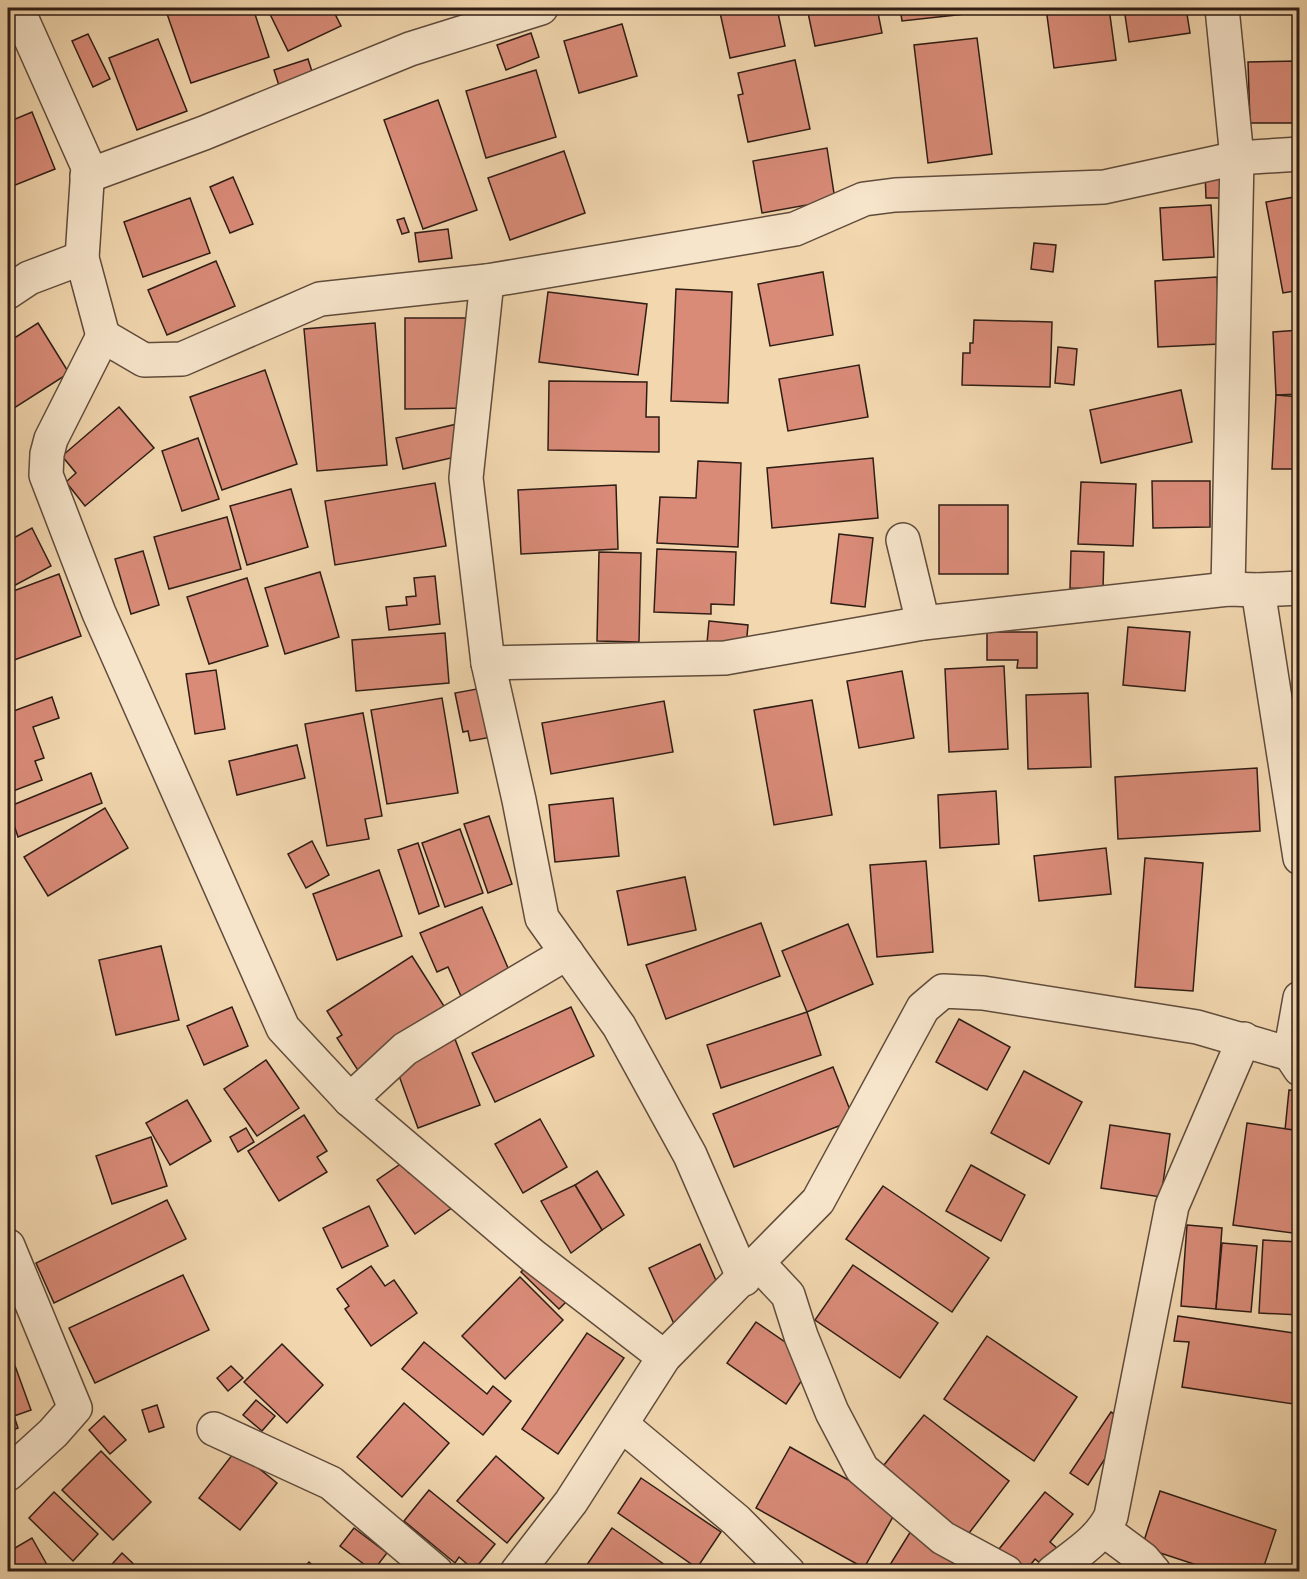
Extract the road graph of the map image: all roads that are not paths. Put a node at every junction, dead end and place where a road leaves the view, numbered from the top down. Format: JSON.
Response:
{"nodes":[{"id":1,"x":17,"y":8,"type":"edge"},
{"id":2,"x":541,"y":8,"type":"edge"},
{"id":3,"x":1222,"y":8,"type":"edge"},
{"id":4,"x":1299,"y":154,"type":"edge"},
{"id":5,"x":1237,"y":158,"type":"junction"},
{"id":6,"x":87,"y":176,"type":"junction"},
{"id":7,"x":82,"y":258,"type":"junction"},
{"id":8,"x":487,"y":281,"type":"junction"},
{"id":9,"x":8,"y":292,"type":"edge"},
{"id":10,"x":103,"y":336,"type":"junction"},
{"id":11,"x":903,"y":540,"type":"dead end"},
{"id":12,"x":1299,"y":588,"type":"edge"},
{"id":13,"x":1243,"y":590,"type":"junction"},
{"id":14,"x":923,"y":623,"type":"junction"},
{"id":15,"x":488,"y":663,"type":"junction"},
{"id":16,"x":1299,"y":858,"type":"edge"},
{"id":17,"x":567,"y":953,"type":"junction"},
{"id":18,"x":1299,"y":998,"type":"edge"},
{"id":19,"x":1244,"y":1039,"type":"junction"},
{"id":20,"x":1295,"y":1061,"type":"edge"},
{"id":21,"x":350,"y":1100,"type":"junction"},
{"id":22,"x":8,"y":1246,"type":"edge"},
{"id":23,"x":751,"y":1271,"type":"junction"},
{"id":24,"x":664,"y":1357,"type":"junction"},
{"id":25,"x":622,"y":1425,"type":"junction"},
{"id":26,"x":214,"y":1429,"type":"dead end"},
{"id":27,"x":8,"y":1474,"type":"edge"},
{"id":28,"x":1104,"y":1530,"type":"junction"},
{"id":29,"x":436,"y":1572,"type":"edge"},
{"id":30,"x":516,"y":1572,"type":"edge"},
{"id":31,"x":788,"y":1572,"type":"edge"},
{"id":32,"x":1006,"y":1572,"type":"edge"},
{"id":33,"x":1053,"y":1572,"type":"edge"},
{"id":34,"x":1154,"y":1572,"type":"edge"}],
"edges":[{"from":1,"to":6,"type":"street"},
{"from":2,"to":6,"type":"street"},
{"from":3,"to":5,"type":"street"},
{"from":4,"to":5,"type":"street"},
{"from":5,"to":8,"type":"street"},
{"from":5,"to":13,"type":"street"},
{"from":6,"to":7,"type":"street"},
{"from":7,"to":9,"type":"street"},
{"from":7,"to":10,"type":"street"},
{"from":8,"to":10,"type":"street"},
{"from":8,"to":15,"type":"street"},
{"from":10,"to":21,"type":"street"},
{"from":11,"to":14,"type":"street"},
{"from":12,"to":13,"type":"street"},
{"from":13,"to":14,"type":"street"},
{"from":13,"to":16,"type":"street"},
{"from":14,"to":15,"type":"street"},
{"from":15,"to":17,"type":"street"},
{"from":17,"to":21,"type":"street"},
{"from":17,"to":23,"type":"street"},
{"from":18,"to":20,"type":"street"},
{"from":19,"to":20,"type":"street"},
{"from":19,"to":23,"type":"street"},
{"from":19,"to":28,"type":"street"},
{"from":21,"to":24,"type":"street"},
{"from":22,"to":27,"type":"street"},
{"from":23,"to":24,"type":"street"},
{"from":23,"to":32,"type":"street"},
{"from":24,"to":25,"type":"street"},
{"from":25,"to":30,"type":"street"},
{"from":25,"to":31,"type":"street"},
{"from":26,"to":29,"type":"street"},
{"from":28,"to":33,"type":"street"},
{"from":28,"to":34,"type":"street"}]}
